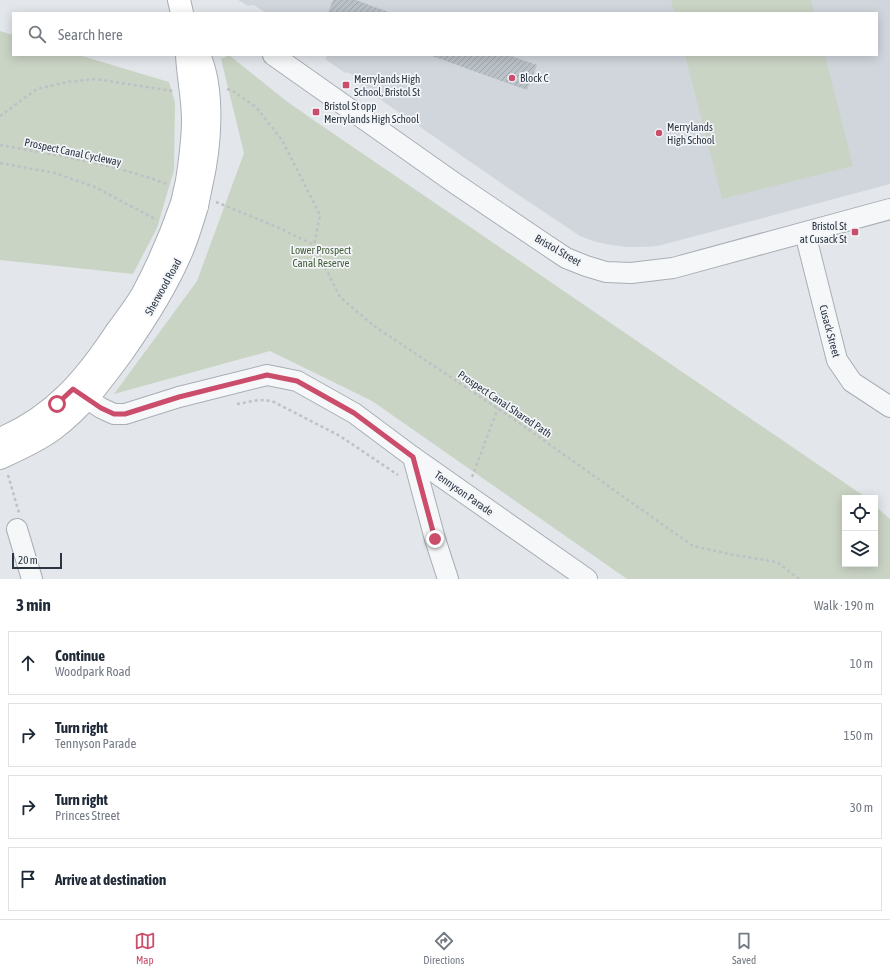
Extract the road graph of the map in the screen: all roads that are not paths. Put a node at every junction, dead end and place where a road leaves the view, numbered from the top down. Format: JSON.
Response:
{"nodes":[{"id":1,"x":178,"y":0,"type":"edge"},
{"id":2,"x":182,"y":12,"type":"edge"},
{"id":3,"x":186,"y":56,"type":"edge"},
{"id":4,"x":199,"y":56,"type":"edge"},
{"id":5,"x":274,"y":56,"type":"edge"},
{"id":6,"x":199,"y":89,"type":"junction"},
{"id":7,"x":189,"y":205,"type":"junction"},
{"id":8,"x":890,"y":209,"type":"edge"},
{"id":9,"x":805,"y":233,"type":"junction"},
{"id":10,"x":80,"y":394,"type":"junction"},
{"id":11,"x":890,"y":407,"type":"edge"},
{"id":12,"x":0,"y":439,"type":"edge"},
{"id":13,"x":413,"y":457,"type":"junction"},
{"id":14,"x":3,"y":464,"type":"edge"},
{"id":15,"x":18,"y":520,"type":"road end"},
{"id":16,"x":32,"y":579,"type":"edge"},
{"id":17,"x":448,"y":579,"type":"edge"},
{"id":18,"x":587,"y":579,"type":"edge"}],
"edges":[{"from":1,"to":2,"type":"main road"},
{"from":3,"to":6,"type":"main road","name":"Sherwood Road"},
{"from":4,"to":6,"type":"main road","name":"Sherwood Road"},
{"from":5,"to":9,"type":"street","name":"Bristol Street"},
{"from":6,"to":7,"type":"main road","name":"Sherwood Road","bridge":true},
{"from":7,"to":10,"type":"main road","name":"Sherwood Road"},
{"from":7,"to":10,"type":"main road","name":"Sherwood Road"},
{"from":8,"to":9,"type":"street","name":"Bristol Street"},
{"from":9,"to":11,"type":"street","name":"Cusack Street"},
{"from":10,"to":12,"type":"main road"},
{"from":10,"to":13,"type":"street","name":"Tennyson Parade"},
{"from":10,"to":14,"type":"main road","name":"Sherwood Road"},
{"from":13,"to":17,"type":"street"},
{"from":13,"to":18,"type":"street","name":"Tennyson Parade"},
{"from":15,"to":16,"type":"street"}]}
